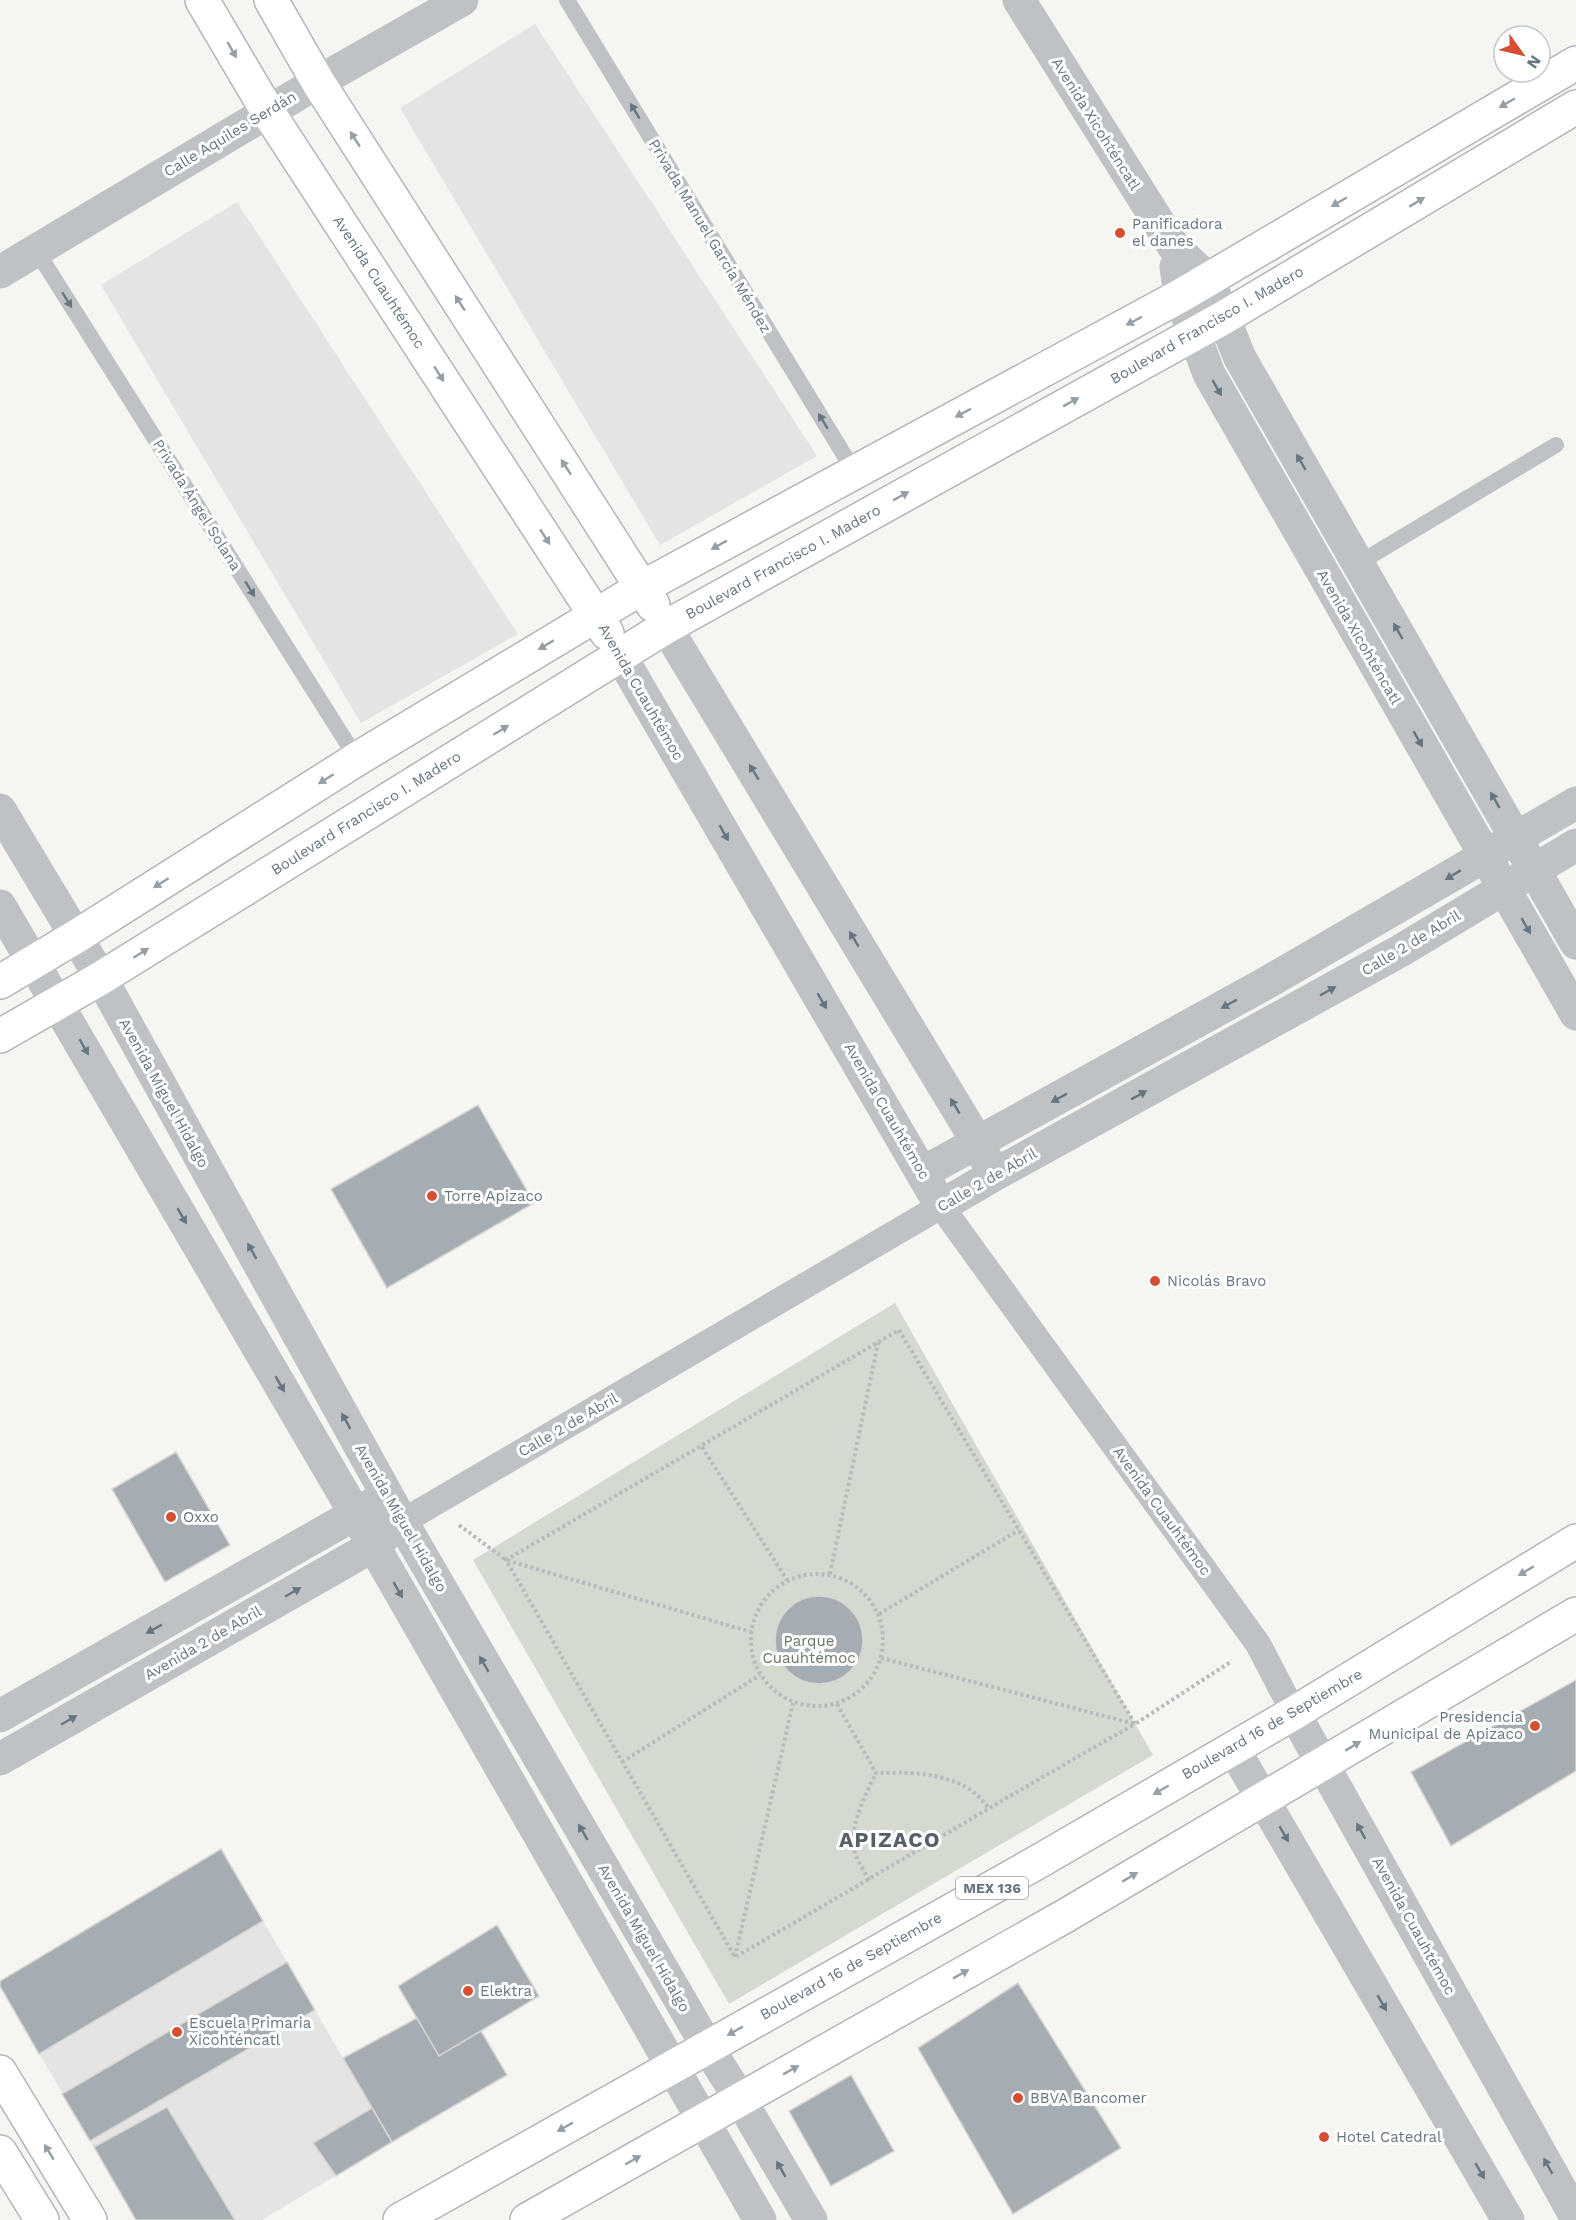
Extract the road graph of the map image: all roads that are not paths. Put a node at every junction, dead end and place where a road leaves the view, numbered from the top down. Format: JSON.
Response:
{"nodes":[{"id":1,"x":202,"y":0,"type":"edge"},
{"id":2,"x":272,"y":0,"type":"edge"},
{"id":3,"x":462,"y":0,"type":"edge"},
{"id":4,"x":567,"y":0,"type":"edge"},
{"id":5,"x":1019,"y":0,"type":"edge"},
{"id":6,"x":1576,"y":63,"type":"edge"},
{"id":7,"x":318,"y":82,"type":"junction"},
{"id":8,"x":1576,"y":107,"type":"edge"},
{"id":9,"x":268,"y":112,"type":"junction"},
{"id":10,"x":1174,"y":248,"type":"junction"},
{"id":11,"x":36,"y":250,"type":"junction"},
{"id":12,"x":0,"y":272,"type":"edge"},
{"id":13,"x":1208,"y":279,"type":"junction"},
{"id":14,"x":1180,"y":296,"type":"junction"},
{"id":15,"x":1223,"y":318,"type":"junction"},
{"id":16,"x":1195,"y":334,"type":"junction"},
{"id":17,"x":1556,"y":445,"type":"dead end"},
{"id":18,"x":854,"y":471,"type":"junction"},
{"id":19,"x":1326,"y":506,"type":"junction"},
{"id":20,"x":1293,"y":522,"type":"junction"},
{"id":21,"x":1359,"y":563,"type":"junction"},
{"id":22,"x":643,"y":587,"type":"junction"},
{"id":23,"x":596,"y":615,"type":"junction"},
{"id":24,"x":666,"y":627,"type":"junction"},
{"id":25,"x":620,"y":655,"type":"junction"},
{"id":26,"x":1424,"y":678,"type":"junction"},
{"id":27,"x":1392,"y":694,"type":"junction"},
{"id":28,"x":357,"y":759,"type":"junction"},
{"id":29,"x":1576,"y":803,"type":"edge"},
{"id":30,"x":0,"y":810,"type":"edge"},
{"id":31,"x":1516,"y":837,"type":"junction"},
{"id":32,"x":1576,"y":844,"type":"edge"},
{"id":33,"x":1486,"y":856,"type":"junction"},
{"id":34,"x":1534,"y":869,"type":"junction"},
{"id":35,"x":1504,"y":887,"type":"junction"},
{"id":36,"x":0,"y":906,"type":"edge"},
{"id":37,"x":1378,"y":919,"type":"junction"},
{"id":38,"x":77,"y":936,"type":"junction"},
{"id":39,"x":1576,"y":943,"type":"edge"},
{"id":40,"x":1400,"y":951,"type":"junction"},
{"id":41,"x":33,"y":963,"type":"junction"},
{"id":42,"x":101,"y":978,"type":"junction"},
{"id":43,"x":0,"y":982,"type":"edge"},
{"id":44,"x":1268,"y":982,"type":"junction"},
{"id":45,"x":58,"y":1003,"type":"junction"},
{"id":46,"x":1576,"y":1014,"type":"edge"},
{"id":47,"x":1285,"y":1015,"type":"junction"},
{"id":48,"x":0,"y":1036,"type":"edge"},
{"id":49,"x":978,"y":1143,"type":"junction"},
{"id":50,"x":922,"y":1173,"type":"junction"},
{"id":51,"x":994,"y":1175,"type":"junction"},
{"id":52,"x":941,"y":1206,"type":"junction"},
{"id":53,"x":270,"y":1284,"type":"junction"},
{"id":54,"x":234,"y":1306,"type":"junction"},
{"id":55,"x":394,"y":1508,"type":"junction"},
{"id":56,"x":356,"y":1515,"type":"junction"},
{"id":57,"x":1576,"y":1541,"type":"edge"},
{"id":58,"x":373,"y":1546,"type":"junction"},
{"id":59,"x":190,"y":1609,"type":"junction"},
{"id":60,"x":1576,"y":1614,"type":"edge"},
{"id":61,"x":208,"y":1640,"type":"junction"},
{"id":62,"x":11,"y":1710,"type":"edge"},
{"id":63,"x":1294,"y":1713,"type":"junction"},
{"id":64,"x":38,"y":1738,"type":"junction"},
{"id":65,"x":1233,"y":1748,"type":"junction"},
{"id":66,"x":0,"y":1760,"type":"edge"},
{"id":67,"x":1323,"y":1764,"type":"junction"},
{"id":68,"x":1263,"y":1799,"type":"junction"},
{"id":69,"x":707,"y":2046,"type":"junction"},
{"id":70,"x":671,"y":2067,"type":"junction"},
{"id":71,"x":0,"y":2072,"type":"edge"},
{"id":72,"x":740,"y":2098,"type":"junction"},
{"id":73,"x":702,"y":2121,"type":"junction"},
{"id":74,"x":0,"y":2151,"type":"edge"},
{"id":75,"x":68,"y":2184,"type":"junction"},
{"id":76,"x":38,"y":2213,"type":"edge"},
{"id":77,"x":1576,"y":2217,"type":"edge"},
{"id":78,"x":90,"y":2220,"type":"edge"},
{"id":79,"x":400,"y":2220,"type":"edge"},
{"id":80,"x":527,"y":2220,"type":"edge"},
{"id":81,"x":760,"y":2220,"type":"edge"},
{"id":82,"x":811,"y":2220,"type":"edge"},
{"id":83,"x":1508,"y":2220,"type":"edge"}],
"edges":[{"from":1,"to":9,"type":"main road","name":"Avenida Cuauhtémoc","one_way":true},
{"from":2,"to":7,"type":"main road"},
{"from":3,"to":7,"type":"street","name":"Calle Aquiles Serdán"},
{"from":18,"to":4,"type":"lane","name":"Privada Manuel García Méndez","one_way":true},
{"from":5,"to":10,"type":"street","name":"Avenida Xicohténcatl"},
{"from":6,"to":13,"type":"main road","one_way":true},
{"from":7,"to":9,"type":"street","name":"Calle Aquiles Serdán"},
{"from":22,"to":7,"type":"main road","one_way":true},
{"from":15,"to":8,"type":"main road","name":"Boulevard Francisco I. Madero","one_way":true},
{"from":9,"to":11,"type":"street","name":"Calle Aquiles Serdán"},
{"from":9,"to":23,"type":"main road","name":"Avenida Cuauhtémoc","one_way":true},
{"from":10,"to":13,"type":"street","name":"Avenida Xicohténcatl"},
{"from":10,"to":14,"type":"street","name":"Avenida Xicohténcatl"},
{"from":11,"to":12,"type":"street","name":"Calle Aquiles Serdán"},
{"from":11,"to":28,"type":"lane","name":"Privada Ángel Solana","one_way":true},
{"from":13,"to":14,"type":"main road"},
{"from":13,"to":15,"type":"street","name":"Avenida Xicohténcatl"},
{"from":14,"to":16,"type":"street","name":"Avenida Xicohténcatl"},
{"from":14,"to":18,"type":"main road","one_way":true},
{"from":15,"to":16,"type":"main road","name":"Boulevard Francisco I. Madero"},
{"from":19,"to":15,"type":"street","name":"Avenida Xicohténcatl","one_way":true},
{"from":16,"to":20,"type":"street","name":"Avenida Xicohténcatl","one_way":true},
{"from":24,"to":16,"type":"main road","name":"Boulevard Francisco I. Madero","one_way":true},
{"from":17,"to":21,"type":"lane"},
{"from":18,"to":22,"type":"main road","one_way":true},
{"from":19,"to":20,"type":"street"},
{"from":19,"to":21,"type":"street","name":"Avenida Xicohténcatl"},
{"from":20,"to":27,"type":"street","name":"Avenida Xicohténcatl"},
{"from":26,"to":21,"type":"street","name":"Avenida Xicohténcatl","one_way":true},
{"from":22,"to":23,"type":"main road"},
{"from":22,"to":24,"type":"main road"},
{"from":23,"to":25,"type":"main road","name":"Avenida Cuauhtémoc"},
{"from":23,"to":28,"type":"main road","one_way":true},
{"from":24,"to":25,"type":"main road","name":"Boulevard Francisco I. Madero"},
{"from":49,"to":24,"type":"street","one_way":true},
{"from":42,"to":25,"type":"main road","name":"Boulevard Francisco I. Madero","one_way":true},
{"from":25,"to":50,"type":"street","name":"Avenida Cuauhtémoc","one_way":true},
{"from":26,"to":27,"type":"street"},
{"from":31,"to":26,"type":"street","name":"Avenida Xicohténcatl","one_way":true},
{"from":27,"to":33,"type":"street","name":"Avenida Xicohténcatl","one_way":true},
{"from":28,"to":38,"type":"main road","one_way":true},
{"from":29,"to":31,"type":"street"},
{"from":30,"to":38,"type":"street","name":"Avenida Miguel Hidalgo"},
{"from":31,"to":33,"type":"street"},
{"from":31,"to":34,"type":"street","name":"Avenida Xicohténcatl"},
{"from":32,"to":34,"type":"street","name":"Calle 2 de Abril"},
{"from":33,"to":35,"type":"street","name":"Avenida Xicohténcatl"},
{"from":33,"to":37,"type":"street","one_way":true},
{"from":34,"to":35,"type":"street","name":"Calle 2 de Abril"},
{"from":34,"to":39,"type":"street","name":"Avenida Xicohténcatl"},
{"from":35,"to":40,"type":"street","name":"Calle 2 de Abril"},
{"from":35,"to":46,"type":"street","name":"Avenida Xicohténcatl","one_way":true},
{"from":36,"to":41,"type":"street"},
{"from":37,"to":40,"type":"street"},
{"from":37,"to":44,"type":"street"},
{"from":38,"to":41,"type":"main road"},
{"from":38,"to":42,"type":"street","name":"Avenida Miguel Hidalgo"},
{"from":47,"to":40,"type":"street","name":"Calle 2 de Abril","one_way":true},
{"from":41,"to":43,"type":"main road"},
{"from":41,"to":45,"type":"street"},
{"from":42,"to":45,"type":"main road","name":"Boulevard Francisco I. Madero"},
{"from":53,"to":42,"type":"street","name":"Avenida Miguel Hidalgo","one_way":true},
{"from":44,"to":47,"type":"street"},
{"from":44,"to":49,"type":"street","one_way":true},
{"from":45,"to":48,"type":"main road","name":"Boulevard Francisco I. Madero"},
{"from":45,"to":54,"type":"street","one_way":true},
{"from":51,"to":47,"type":"street","name":"Calle 2 de Abril","one_way":true},
{"from":49,"to":50,"type":"street"},
{"from":49,"to":51,"type":"street"},
{"from":50,"to":52,"type":"street","name":"Avenida Cuauhtémoc"},
{"from":51,"to":52,"type":"street","name":"Calle 2 de Abril"},
{"from":52,"to":55,"type":"street","name":"Calle 2 de Abril"},
{"from":52,"to":63,"type":"street","name":"Avenida Cuauhtémoc"},
{"from":53,"to":54,"type":"street"},
{"from":55,"to":53,"type":"street","name":"Avenida Miguel Hidalgo","one_way":true},
{"from":54,"to":56,"type":"street","one_way":true},
{"from":55,"to":56,"type":"street"},
{"from":55,"to":58,"type":"street","name":"Avenida 2 de Abril"},
{"from":69,"to":55,"type":"street","name":"Avenida Miguel Hidalgo","one_way":true},
{"from":56,"to":58,"type":"street"},
{"from":56,"to":59,"type":"street"},
{"from":57,"to":63,"type":"main road","name":"Boulevard 16 de Septiembre","number":"MEX 136","one_way":true},
{"from":61,"to":58,"type":"street","name":"Avenida 2 de Abril","one_way":true},
{"from":58,"to":70,"type":"street","one_way":true},
{"from":59,"to":61,"type":"street"},
{"from":59,"to":62,"type":"street","one_way":true},
{"from":67,"to":60,"type":"main road","one_way":true},
{"from":64,"to":61,"type":"street","name":"Avenida 2 de Abril","one_way":true},
{"from":62,"to":64,"type":"street"},
{"from":63,"to":65,"type":"main road","name":"Boulevard 16 de Septiembre","number":"MEX 136"},
{"from":63,"to":67,"type":"street","name":"Avenida Cuauhtémoc"},
{"from":64,"to":66,"type":"street","name":"Avenida 2 de Abril"},
{"from":65,"to":68,"type":"street"},
{"from":65,"to":69,"type":"main road","name":"Boulevard 16 de Septiembre","number":"MEX 136","one_way":true},
{"from":67,"to":68,"type":"main road"},
{"from":77,"to":67,"type":"street","name":"Avenida Cuauhtémoc","one_way":true},
{"from":72,"to":68,"type":"main road","one_way":true},
{"from":68,"to":83,"type":"street","one_way":true},
{"from":69,"to":70,"type":"main road","name":"Boulevard 16 de Septiembre","number":"MEX 136"},
{"from":69,"to":72,"type":"street","name":"Avenida Miguel Hidalgo"},
{"from":70,"to":73,"type":"street"},
{"from":70,"to":79,"type":"main road","name":"Boulevard 16 de Septiembre","number":"MEX 136","one_way":true},
{"from":75,"to":71,"type":"main road","one_way":true},
{"from":72,"to":73,"type":"main road"},
{"from":82,"to":72,"type":"street","name":"Avenida Miguel Hidalgo","one_way":true},
{"from":80,"to":73,"type":"main road","one_way":true},
{"from":73,"to":81,"type":"street"},
{"from":74,"to":76,"type":"main road"},
{"from":75,"to":76,"type":"main road"},
{"from":75,"to":78,"type":"main road"}]}
